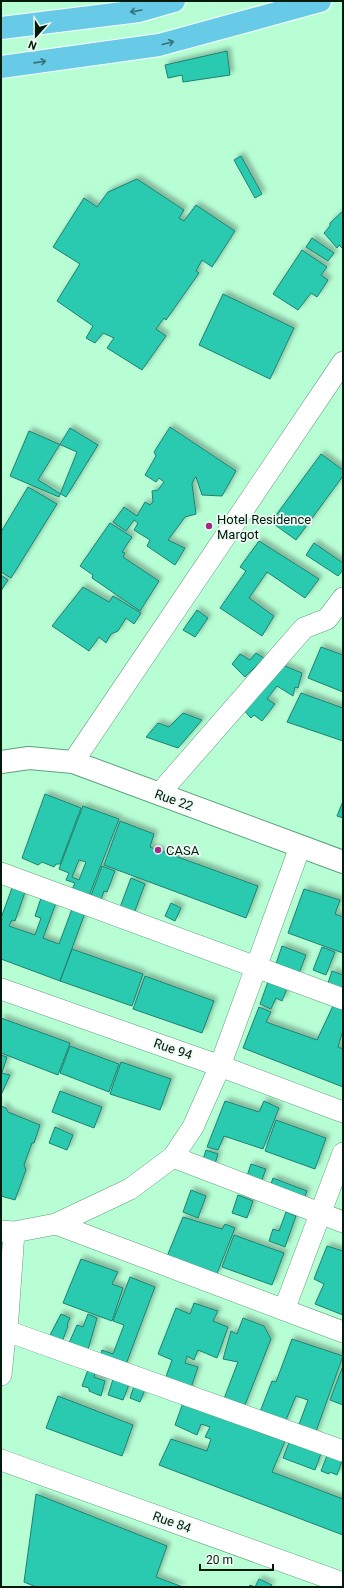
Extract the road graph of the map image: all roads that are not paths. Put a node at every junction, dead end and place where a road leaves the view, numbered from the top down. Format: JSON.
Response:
{"nodes":[{"id":1,"x":174,"y":1,"type":"edge"},
{"id":2,"x":320,"y":1,"type":"edge"},
{"id":3,"x":1,"y":28,"type":"edge"},
{"id":4,"x":1,"y":67,"type":"edge"},
{"id":5,"x":343,"y":362,"type":"edge"},
{"id":6,"x":343,"y":598,"type":"edge"},
{"id":7,"x":335,"y":622,"type":"edge"},
{"id":8,"x":1,"y":762,"type":"edge"},
{"id":9,"x":73,"y":762,"type":"junction"},
{"id":10,"x":159,"y":794,"type":"junction"},
{"id":11,"x":300,"y":847,"type":"junction"},
{"id":12,"x":343,"y":862,"type":"edge"},
{"id":13,"x":2,"y":877,"type":"edge"},
{"id":14,"x":257,"y":967,"type":"junction"},
{"id":15,"x":1,"y":989,"type":"edge"},
{"id":16,"x":343,"y":999,"type":"edge"},
{"id":17,"x":220,"y":1066,"type":"junction"},
{"id":18,"x":343,"y":1112,"type":"edge"},
{"id":19,"x":343,"y":1152,"type":"edge"},
{"id":20,"x":173,"y":1157,"type":"junction"},
{"id":21,"x":320,"y":1213,"type":"junction"},
{"id":22,"x":343,"y":1222,"type":"edge"},
{"id":23,"x":56,"y":1224,"type":"junction"},
{"id":24,"x":8,"y":1231,"type":"edge"},
{"id":25,"x":284,"y":1310,"type":"junction"},
{"id":26,"x":343,"y":1332,"type":"edge"},
{"id":27,"x":4,"y":1340,"type":"edge"},
{"id":28,"x":1,"y":1375,"type":"edge"},
{"id":29,"x":343,"y":1451,"type":"edge"},
{"id":30,"x":1,"y":1460,"type":"edge"},
{"id":31,"x":343,"y":1584,"type":"edge"}],
"edges":[{"from":1,"to":3,"type":"highway","one_way":true},
{"from":4,"to":2,"type":"highway","one_way":true},
{"from":5,"to":9,"type":"street"},
{"from":6,"to":7,"type":"street"},
{"from":7,"to":10,"type":"street"},
{"from":8,"to":9,"type":"street","name":"Rue 22"},
{"from":9,"to":10,"type":"street","name":"Rue 22"},
{"from":10,"to":11,"type":"street","name":"Rue 22"},
{"from":11,"to":12,"type":"street","name":"Rue 22"},
{"from":11,"to":14,"type":"street"},
{"from":13,"to":14,"type":"street"},
{"from":14,"to":16,"type":"street"},
{"from":14,"to":17,"type":"street"},
{"from":15,"to":17,"type":"street","name":"Rue 94"},
{"from":17,"to":18,"type":"street","name":"Rue 94"},
{"from":17,"to":20,"type":"street"},
{"from":19,"to":21,"type":"street"},
{"from":20,"to":21,"type":"street"},
{"from":20,"to":23,"type":"street"},
{"from":21,"to":22,"type":"street"},
{"from":21,"to":25,"type":"street"},
{"from":23,"to":24,"type":"street"},
{"from":23,"to":25,"type":"street"},
{"from":24,"to":27,"type":"street"},
{"from":25,"to":26,"type":"street"},
{"from":27,"to":28,"type":"street"},
{"from":27,"to":29,"type":"street"},
{"from":30,"to":31,"type":"street","name":"Rue 84"}]}
